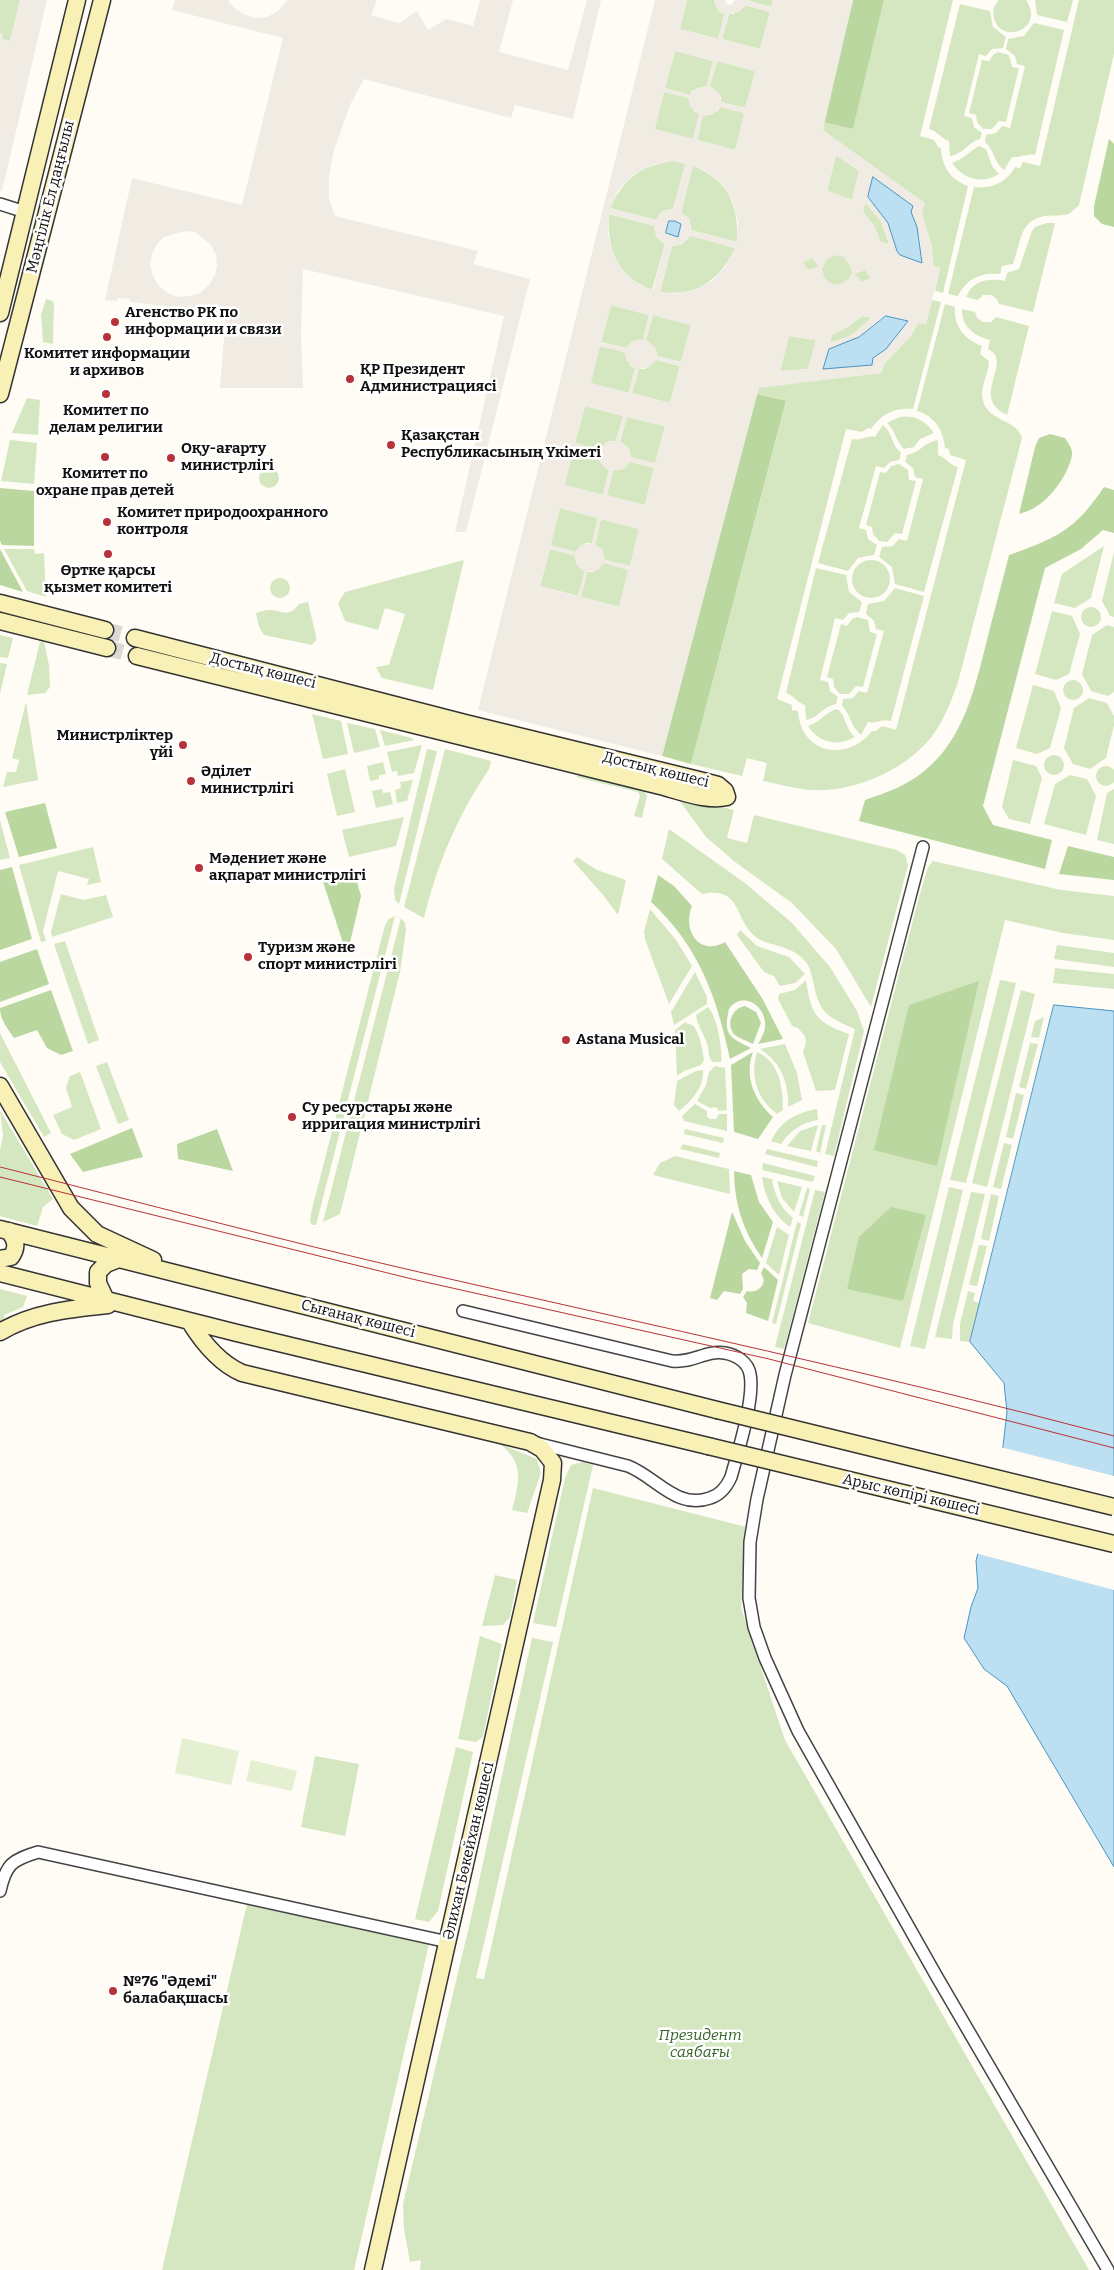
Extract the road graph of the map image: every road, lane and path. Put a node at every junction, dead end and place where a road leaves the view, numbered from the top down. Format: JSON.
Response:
{"nodes":[{"id":1,"x":78,"y":0,"type":"edge"},
{"id":2,"x":102,"y":0,"type":"edge"},
{"id":3,"x":0,"y":204,"type":"edge"},
{"id":4,"x":25,"y":212,"type":"junction"},
{"id":5,"x":0,"y":313,"type":"edge"},
{"id":6,"x":0,"y":394,"type":"edge"},
{"id":7,"x":0,"y":603,"type":"edge"},
{"id":8,"x":0,"y":621,"type":"edge"},
{"id":9,"x":105,"y":630,"type":"tunnel mouth"},
{"id":10,"x":136,"y":638,"type":"tunnel mouth"},
{"id":11,"x":107,"y":648,"type":"tunnel mouth"},
{"id":12,"x":137,"y":656,"type":"tunnel mouth"},
{"id":13,"x":923,"y":847,"type":"dead end"},
{"id":14,"x":0,"y":1086,"type":"edge"},
{"id":15,"x":5,"y":1230,"type":"edge"},
{"id":16,"x":0,"y":1259,"type":"edge"},
{"id":17,"x":118,"y":1259,"type":"junction"},
{"id":18,"x":0,"y":1273,"type":"edge"},
{"id":19,"x":189,"y":1276,"type":"junction"},
{"id":20,"x":113,"y":1302,"type":"junction"},
{"id":21,"x":464,"y":1312,"type":"dead end"},
{"id":22,"x":190,"y":1322,"type":"junction"},
{"id":23,"x":0,"y":1332,"type":"edge"},
{"id":24,"x":237,"y":1333,"type":"junction"},
{"id":25,"x":225,"y":1362,"type":"junction"},
{"id":26,"x":530,"y":1442,"type":"junction"},
{"id":27,"x":1114,"y":1507,"type":"edge"},
{"id":28,"x":1114,"y":1544,"type":"edge"},
{"id":29,"x":0,"y":1890,"type":"edge"},
{"id":30,"x":448,"y":1942,"type":"junction"},
{"id":31,"x":373,"y":2270,"type":"edge"},
{"id":32,"x":1108,"y":2270,"type":"edge"}],
"edges":[{"from":1,"to":4,"type":"main road","name":"Мәңгілік Ел даңғылы"},
{"from":2,"to":6,"type":"main road","name":"Мәңгілік Ел даңғылы"},
{"from":3,"to":4,"type":"street"},
{"from":4,"to":5,"type":"main road","name":"Мәңгілік Ел даңғылы"},
{"from":7,"to":9,"type":"main road"},
{"from":8,"to":11,"type":"main road"},
{"from":10,"to":12,"type":"main road","name":"Достық көшесі"},
{"from":13,"to":32,"type":"street"},
{"from":14,"to":19,"type":"main road"},
{"from":15,"to":16,"type":"main road"},
{"from":15,"to":17,"type":"main road","name":"Сығанақ көшесі"},
{"from":17,"to":19,"type":"main road","name":"Сығанақ көшесі"},
{"from":17,"to":20,"type":"main road"},
{"from":18,"to":20,"type":"main road"},
{"from":19,"to":27,"type":"main road","name":"Сығанақ көшесі","bridge":true},
{"from":20,"to":22,"type":"main road"},
{"from":20,"to":23,"type":"main road"},
{"from":21,"to":26,"type":"street"},
{"from":22,"to":24,"type":"main road"},
{"from":22,"to":25,"type":"main road"},
{"from":24,"to":25,"type":"main road"},
{"from":24,"to":28,"type":"main road","name":"Арыс көпірі көшесі","bridge":true},
{"from":25,"to":26,"type":"main road"},
{"from":26,"to":30,"type":"main road","name":"Әлихан Бөкейхан көшесі"},
{"from":29,"to":30,"type":"street"},
{"from":30,"to":31,"type":"main road","name":"Әлихан Бөкейхан көшесі"}]}
